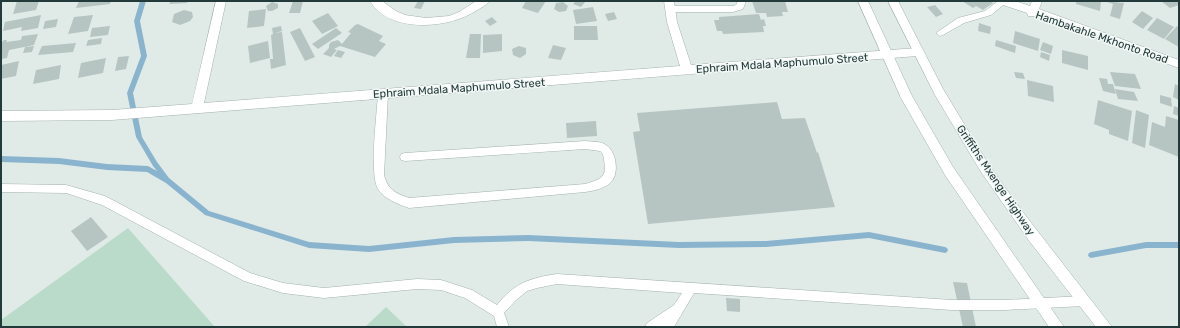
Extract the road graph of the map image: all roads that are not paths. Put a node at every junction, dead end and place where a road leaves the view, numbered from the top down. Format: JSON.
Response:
{"nodes":[{"id":1,"x":221,"y":1,"type":"edge"},
{"id":2,"x":375,"y":1,"type":"edge"},
{"id":3,"x":484,"y":1,"type":"edge"},
{"id":4,"x":742,"y":1,"type":"edge"},
{"id":5,"x":863,"y":1,"type":"edge"},
{"id":6,"x":893,"y":1,"type":"edge"},
{"id":7,"x":1004,"y":1,"type":"edge"},
{"id":8,"x":1037,"y":1,"type":"edge"},
{"id":9,"x":670,"y":5,"type":"edge"},
{"id":10,"x":1032,"y":13,"type":"junction"},
{"id":11,"x":940,"y":33,"type":"dead end"},
{"id":12,"x":917,"y":52,"type":"junction"},
{"id":13,"x":887,"y":54,"type":"junction"},
{"id":14,"x":1179,"y":64,"type":"edge"},
{"id":15,"x":687,"y":70,"type":"junction"},
{"id":16,"x":383,"y":94,"type":"junction"},
{"id":17,"x":196,"y":108,"type":"junction"},
{"id":18,"x":2,"y":117,"type":"edge"},
{"id":19,"x":405,"y":157,"type":"dead end"},
{"id":20,"x":1,"y":188,"type":"edge"},
{"id":21,"x":690,"y":288,"type":"junction"},
{"id":22,"x":1084,"y":300,"type":"junction"},
{"id":23,"x":1040,"y":304,"type":"junction"},
{"id":24,"x":679,"y":308,"type":"junction"},
{"id":25,"x":498,"y":312,"type":"junction"},
{"id":26,"x":503,"y":327,"type":"edge"},
{"id":27,"x":651,"y":327,"type":"edge"},
{"id":28,"x":667,"y":327,"type":"edge"},
{"id":29,"x":1057,"y":327,"type":"edge"},
{"id":30,"x":1105,"y":327,"type":"edge"}],
"edges":[{"from":1,"to":17,"type":"street"},
{"from":2,"to":3,"type":"street"},
{"from":4,"to":9,"type":"lane"},
{"from":5,"to":13,"type":"street"},
{"from":6,"to":12,"type":"street","name":"Griffiths Mxenge Highway"},
{"from":7,"to":10,"type":"street","name":"Hambakahle Mkhonto Road"},
{"from":7,"to":11,"type":"lane"},
{"from":8,"to":10,"type":"street"},
{"from":9,"to":15,"type":"street"},
{"from":10,"to":14,"type":"street","name":"Hambakahle Mkhonto Road"},
{"from":12,"to":13,"type":"street","name":"Ephraim Mdala Maphumulo Street"},
{"from":12,"to":22,"type":"street","name":"Griffiths Mxenge Highway"},
{"from":13,"to":15,"type":"street","name":"Ephraim Mdala Maphumulo Street"},
{"from":13,"to":23,"type":"street"},
{"from":15,"to":16,"type":"street","name":"Ephraim Mdala Maphumulo Street"},
{"from":16,"to":17,"type":"street","name":"Ephraim Mdala Maphumulo Street"},
{"from":16,"to":19,"type":"lane"},
{"from":17,"to":18,"type":"street","name":"Ephraim Mdala Maphumulo Street"},
{"from":20,"to":25,"type":"lane"},
{"from":21,"to":23,"type":"lane"},
{"from":21,"to":24,"type":"lane"},
{"from":21,"to":25,"type":"lane"},
{"from":22,"to":23,"type":"lane"},
{"from":22,"to":30,"type":"street","name":"Griffiths Mxenge Highway"},
{"from":23,"to":29,"type":"street"},
{"from":24,"to":27,"type":"lane"},
{"from":24,"to":28,"type":"lane"},
{"from":25,"to":26,"type":"lane"}]}
